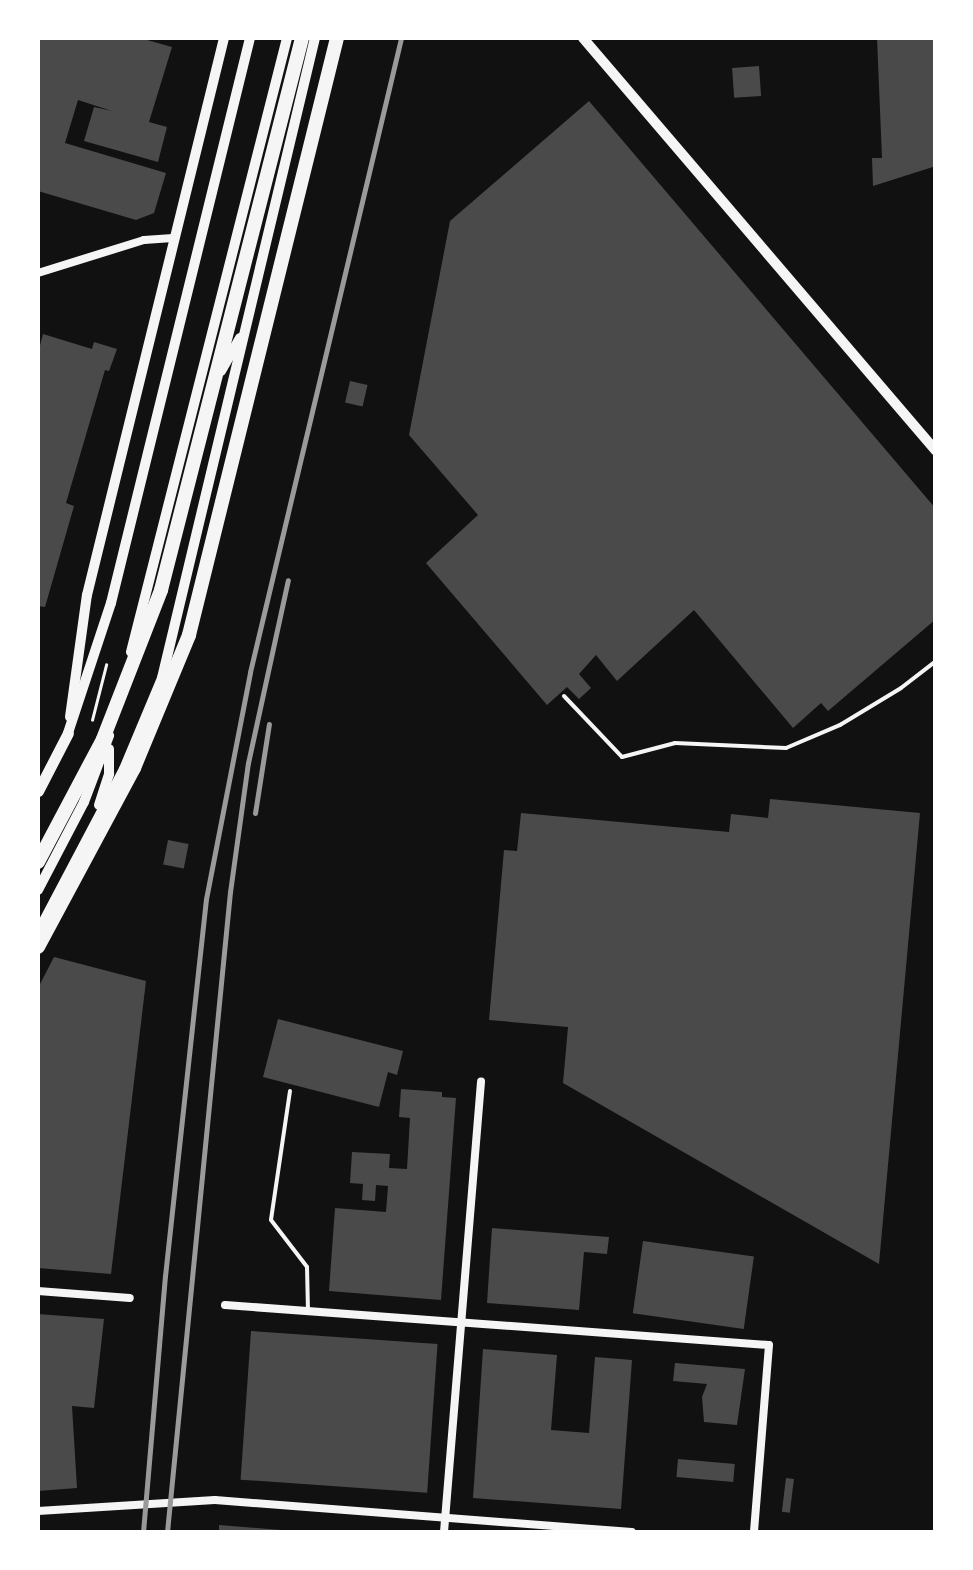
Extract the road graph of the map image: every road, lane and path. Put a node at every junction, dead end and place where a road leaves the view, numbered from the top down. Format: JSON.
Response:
{"nodes":[{"id":1,"x":224,"y":38,"type":"edge"},
{"id":2,"x":250,"y":38,"type":"edge"},
{"id":3,"x":287,"y":38,"type":"edge"},
{"id":4,"x":302,"y":38,"type":"edge"},
{"id":5,"x":316,"y":38,"type":"edge"},
{"id":6,"x":337,"y":38,"type":"edge"},
{"id":7,"x":582,"y":38,"type":"edge"},
{"id":8,"x":173,"y":238,"type":"junction"},
{"id":9,"x":38,"y":274,"type":"edge"},
{"id":10,"x":248,"y":324,"type":"junction"},
{"id":11,"x":187,"y":434,"type":"junction"},
{"id":12,"x":936,"y":451,"type":"edge"},
{"id":13,"x":936,"y":661,"type":"edge"},
{"id":14,"x":564,"y":696,"type":"dead end"},
{"id":15,"x":68,"y":733,"type":"junction"},
{"id":16,"x":109,"y":737,"type":"junction"},
{"id":17,"x":38,"y":791,"type":"edge"},
{"id":18,"x":89,"y":835,"type":"junction"},
{"id":19,"x":38,"y":862,"type":"edge"},
{"id":20,"x":38,"y":890,"type":"edge"},
{"id":21,"x":38,"y":932,"type":"edge"},
{"id":22,"x":38,"y":947,"type":"edge"},
{"id":23,"x":481,"y":1082,"type":"dead end"},
{"id":24,"x":290,"y":1091,"type":"dead end"},
{"id":25,"x":38,"y":1291,"type":"edge"},
{"id":26,"x":130,"y":1298,"type":"dead end"},
{"id":27,"x":224,"y":1305,"type":"dead end"},
{"id":28,"x":308,"y":1312,"type":"junction"},
{"id":29,"x":461,"y":1322,"type":"junction"},
{"id":30,"x":38,"y":1511,"type":"edge"},
{"id":31,"x":445,"y":1519,"type":"junction"},
{"id":32,"x":444,"y":1532,"type":"edge"},
{"id":33,"x":632,"y":1532,"type":"edge"},
{"id":34,"x":754,"y":1532,"type":"edge"}],
"edges":[{"from":1,"to":8,"type":"main road"},
{"from":2,"to":15,"type":"main road"},
{"from":3,"to":11,"type":"main road"},
{"from":4,"to":19,"type":"highway"},
{"from":5,"to":10,"type":"main road"},
{"from":6,"to":22,"type":"highway"},
{"from":7,"to":12,"type":"main road"},
{"from":8,"to":9,"type":"street"},
{"from":8,"to":15,"type":"main road"},
{"from":10,"to":11,"type":"main road"},
{"from":10,"to":18,"type":"main road"},
{"from":11,"to":16,"type":"main road"},
{"from":13,"to":14,"type":"lane"},
{"from":15,"to":17,"type":"main road"},
{"from":16,"to":18,"type":"main road"},
{"from":16,"to":20,"type":"main road"},
{"from":18,"to":21,"type":"main road"},
{"from":23,"to":29,"type":"street"},
{"from":24,"to":28,"type":"lane"},
{"from":25,"to":26,"type":"street"},
{"from":27,"to":28,"type":"street"},
{"from":28,"to":29,"type":"street"},
{"from":29,"to":31,"type":"street"},
{"from":29,"to":34,"type":"street"},
{"from":30,"to":31,"type":"street"},
{"from":31,"to":32,"type":"street"},
{"from":31,"to":33,"type":"street"}]}
